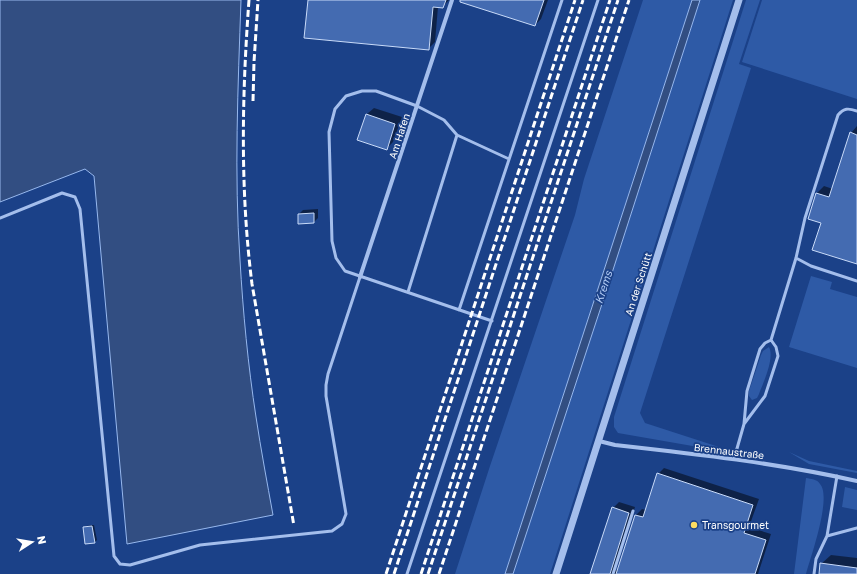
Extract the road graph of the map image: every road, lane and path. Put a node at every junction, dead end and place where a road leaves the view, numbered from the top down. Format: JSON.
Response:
{"nodes":[{"id":1,"x":452,"y":0,"type":"edge"},
{"id":2,"x":562,"y":0,"type":"edge"},
{"id":3,"x":598,"y":0,"type":"edge"},
{"id":4,"x":739,"y":0,"type":"edge"},
{"id":5,"x":417,"y":106,"type":"junction"},
{"id":6,"x":857,"y":111,"type":"edge"},
{"id":7,"x":457,"y":136,"type":"junction"},
{"id":8,"x":509,"y":159,"type":"junction"},
{"id":9,"x":0,"y":218,"type":"edge"},
{"id":10,"x":796,"y":258,"type":"junction"},
{"id":11,"x":360,"y":276,"type":"junction"},
{"id":12,"x":857,"y":281,"type":"edge"},
{"id":13,"x":408,"y":292,"type":"junction"},
{"id":14,"x":458,"y":310,"type":"junction"},
{"id":15,"x":492,"y":321,"type":"junction"},
{"id":16,"x":771,"y":340,"type":"junction"},
{"id":17,"x":744,"y":424,"type":"junction"},
{"id":18,"x":599,"y":441,"type":"junction"},
{"id":19,"x":734,"y":459,"type":"junction"},
{"id":20,"x":837,"y":476,"type":"junction"},
{"id":21,"x":857,"y":481,"type":"edge"},
{"id":22,"x":633,"y":511,"type":"dead end"},
{"id":23,"x":857,"y":528,"type":"edge"},
{"id":24,"x":827,"y":536,"type":"junction"},
{"id":25,"x":407,"y":574,"type":"edge"},
{"id":26,"x":556,"y":574,"type":"edge"},
{"id":27,"x":612,"y":574,"type":"edge"},
{"id":28,"x":814,"y":574,"type":"edge"}],
"edges":[{"from":1,"to":5,"type":"street","name":"Am Hafen"},
{"from":2,"to":8,"type":"lane"},
{"from":3,"to":15,"type":"lane"},
{"from":4,"to":18,"type":"street","name":"An der Schütt"},
{"from":5,"to":7,"type":"lane"},
{"from":5,"to":11,"type":"street","name":"Am Hafen"},
{"from":5,"to":11,"type":"lane"},
{"from":6,"to":10,"type":"lane"},
{"from":7,"to":8,"type":"lane"},
{"from":7,"to":13,"type":"lane"},
{"from":8,"to":14,"type":"lane"},
{"from":9,"to":11,"type":"lane"},
{"from":10,"to":12,"type":"lane"},
{"from":10,"to":16,"type":"lane"},
{"from":11,"to":13,"type":"lane"},
{"from":13,"to":14,"type":"lane"},
{"from":14,"to":15,"type":"lane"},
{"from":15,"to":25,"type":"lane"},
{"from":16,"to":17,"type":"lane"},
{"from":16,"to":17,"type":"lane"},
{"from":17,"to":19,"type":"lane"},
{"from":18,"to":19,"type":"street","name":"Brennaustraße"},
{"from":18,"to":26,"type":"street","name":"An der Schütt"},
{"from":19,"to":20,"type":"street","name":"Brennaustraße"},
{"from":20,"to":21,"type":"street","name":"Brennaustraße"},
{"from":20,"to":24,"type":"lane"},
{"from":22,"to":27,"type":"lane"},
{"from":23,"to":24,"type":"lane"},
{"from":24,"to":28,"type":"lane"}]}
